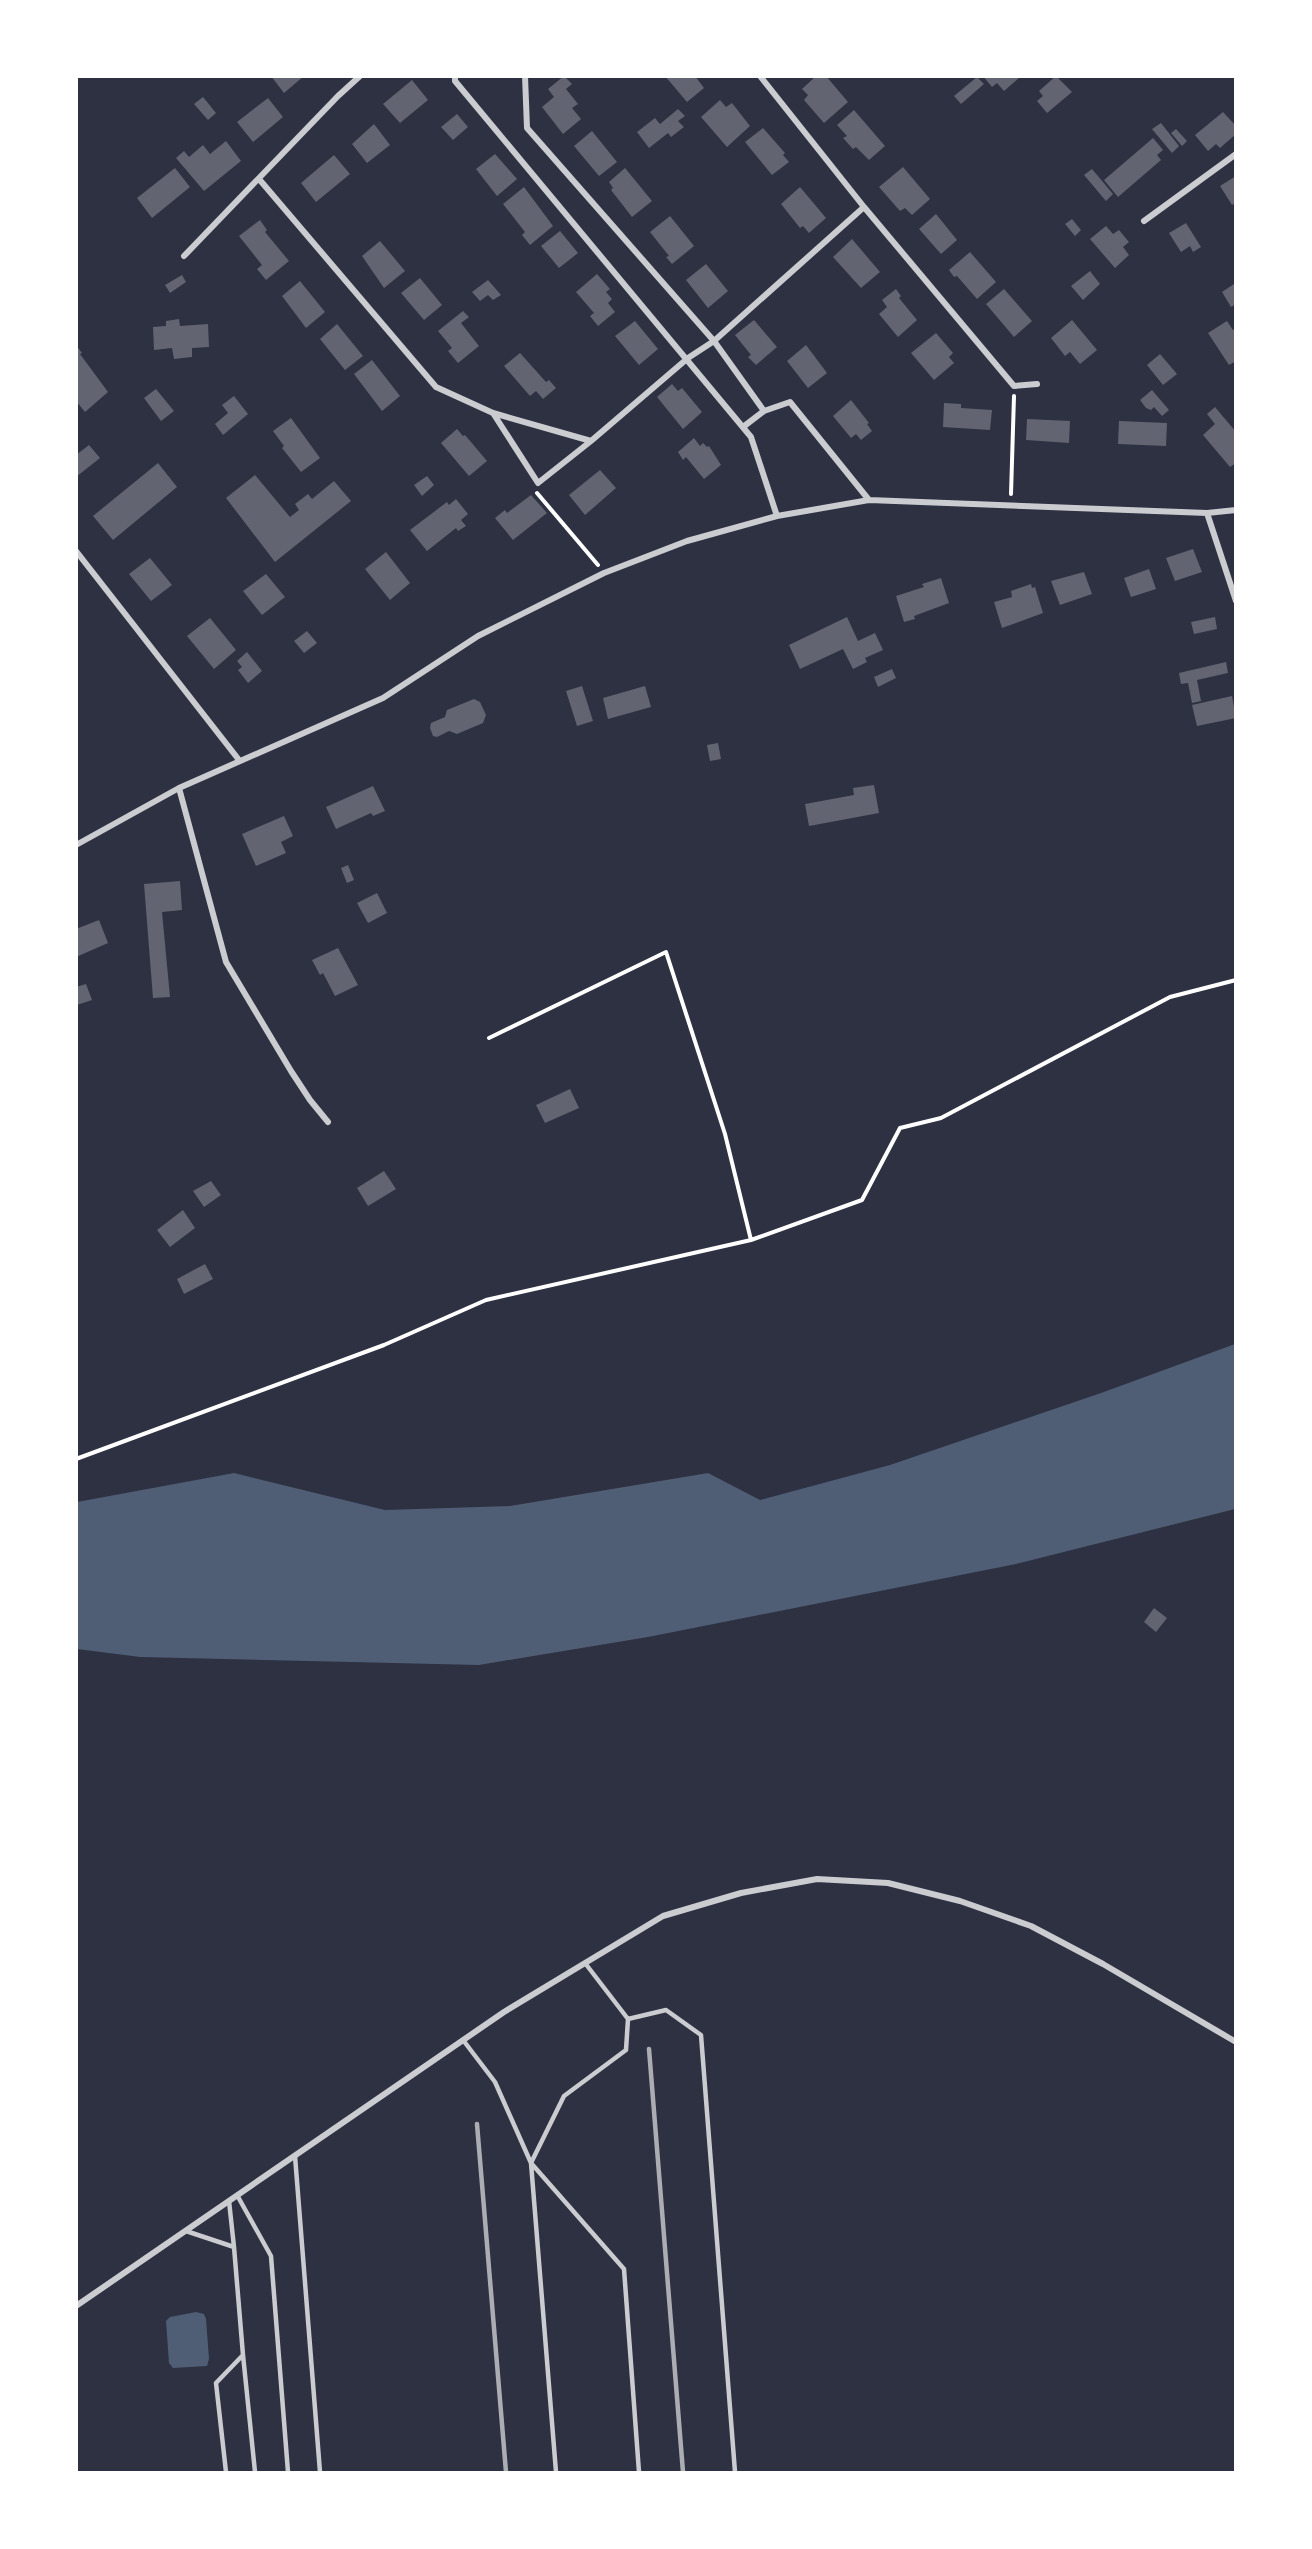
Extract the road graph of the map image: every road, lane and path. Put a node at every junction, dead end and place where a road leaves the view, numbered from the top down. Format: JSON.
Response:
{"nodes":[{"id":1,"x":360,"y":76,"type":"edge"},
{"id":2,"x":455,"y":76,"type":"edge"},
{"id":3,"x":525,"y":76,"type":"edge"},
{"id":4,"x":760,"y":76,"type":"edge"},
{"id":5,"x":1236,"y":154,"type":"edge"},
{"id":6,"x":260,"y":179,"type":"junction"},
{"id":7,"x":864,"y":207,"type":"junction"},
{"id":8,"x":1144,"y":221,"type":"dead end"},
{"id":9,"x":184,"y":256,"type":"dead end"},
{"id":10,"x":714,"y":341,"type":"junction"},
{"id":11,"x":687,"y":358,"type":"junction"},
{"id":12,"x":1037,"y":384,"type":"dead end"},
{"id":13,"x":1014,"y":386,"type":"junction"},
{"id":14,"x":764,"y":411,"type":"junction"},
{"id":15,"x":493,"y":413,"type":"junction"},
{"id":16,"x":743,"y":427,"type":"junction"},
{"id":17,"x":591,"y":441,"type":"junction"},
{"id":18,"x":538,"y":483,"type":"junction"},
{"id":19,"x":869,"y":500,"type":"junction"},
{"id":20,"x":1011,"y":505,"type":"junction"},
{"id":21,"x":1236,"y":510,"type":"edge"},
{"id":22,"x":1207,"y":513,"type":"junction"},
{"id":23,"x":777,"y":516,"type":"junction"},
{"id":24,"x":76,"y":551,"type":"edge"},
{"id":25,"x":604,"y":573,"type":"junction"},
{"id":26,"x":1236,"y":602,"type":"edge"},
{"id":27,"x":239,"y":760,"type":"junction"},
{"id":28,"x":179,"y":788,"type":"junction"},
{"id":29,"x":76,"y":845,"type":"edge"},
{"id":30,"x":1236,"y":980,"type":"edge"},
{"id":31,"x":489,"y":1038,"type":"dead end"},
{"id":32,"x":328,"y":1122,"type":"dead end"},
{"id":33,"x":751,"y":1240,"type":"junction"},
{"id":34,"x":76,"y":1459,"type":"edge"},
{"id":35,"x":585,"y":1963,"type":"junction"},
{"id":36,"x":628,"y":2019,"type":"junction"},
{"id":37,"x":463,"y":2040,"type":"junction"},
{"id":38,"x":1236,"y":2042,"type":"edge"},
{"id":39,"x":295,"y":2156,"type":"junction"},
{"id":40,"x":531,"y":2163,"type":"junction"},
{"id":41,"x":237,"y":2195,"type":"junction"},
{"id":42,"x":229,"y":2201,"type":"junction"},
{"id":43,"x":186,"y":2231,"type":"junction"},
{"id":44,"x":234,"y":2247,"type":"junction"},
{"id":45,"x":76,"y":2306,"type":"edge"},
{"id":46,"x":243,"y":2355,"type":"junction"},
{"id":47,"x":226,"y":2472,"type":"edge"},
{"id":48,"x":255,"y":2472,"type":"edge"},
{"id":49,"x":288,"y":2472,"type":"edge"},
{"id":50,"x":320,"y":2472,"type":"edge"},
{"id":51,"x":556,"y":2472,"type":"edge"},
{"id":52,"x":639,"y":2472,"type":"edge"},
{"id":53,"x":735,"y":2472,"type":"edge"}],
"edges":[{"from":1,"to":6,"type":"street"},
{"from":2,"to":11,"type":"street"},
{"from":3,"to":10,"type":"street"},
{"from":4,"to":7,"type":"street"},
{"from":5,"to":8,"type":"street"},
{"from":6,"to":9,"type":"street"},
{"from":6,"to":15,"type":"street"},
{"from":7,"to":10,"type":"street"},
{"from":7,"to":13,"type":"street"},
{"from":10,"to":11,"type":"street"},
{"from":10,"to":14,"type":"street"},
{"from":11,"to":16,"type":"street"},
{"from":11,"to":17,"type":"street"},
{"from":12,"to":13,"type":"street"},
{"from":13,"to":20,"type":"path"},
{"from":14,"to":16,"type":"street"},
{"from":14,"to":19,"type":"street"},
{"from":15,"to":17,"type":"street"},
{"from":15,"to":18,"type":"street"},
{"from":16,"to":23,"type":"street"},
{"from":17,"to":18,"type":"street"},
{"from":18,"to":25,"type":"path"},
{"from":19,"to":20,"type":"street"},
{"from":19,"to":23,"type":"street"},
{"from":20,"to":22,"type":"street"},
{"from":21,"to":22,"type":"street"},
{"from":22,"to":26,"type":"street"},
{"from":23,"to":25,"type":"street"},
{"from":24,"to":27,"type":"street"},
{"from":25,"to":27,"type":"street"},
{"from":27,"to":28,"type":"street"},
{"from":28,"to":29,"type":"street"},
{"from":28,"to":32,"type":"street"},
{"from":30,"to":33,"type":"path"},
{"from":31,"to":33,"type":"path"},
{"from":33,"to":34,"type":"path"},
{"from":35,"to":36,"type":"lane"},
{"from":35,"to":37,"type":"street"},
{"from":35,"to":38,"type":"street"},
{"from":36,"to":40,"type":"lane"},
{"from":36,"to":53,"type":"lane"},
{"from":37,"to":39,"type":"street"},
{"from":37,"to":40,"type":"lane"},
{"from":39,"to":41,"type":"street"},
{"from":39,"to":50,"type":"lane"},
{"from":40,"to":51,"type":"lane"},
{"from":40,"to":52,"type":"lane"},
{"from":41,"to":42,"type":"street"},
{"from":41,"to":49,"type":"lane"},
{"from":42,"to":43,"type":"street"},
{"from":42,"to":44,"type":"lane"},
{"from":43,"to":44,"type":"lane"},
{"from":43,"to":45,"type":"street"},
{"from":44,"to":46,"type":"lane"},
{"from":46,"to":47,"type":"lane"},
{"from":46,"to":48,"type":"lane"}]}
